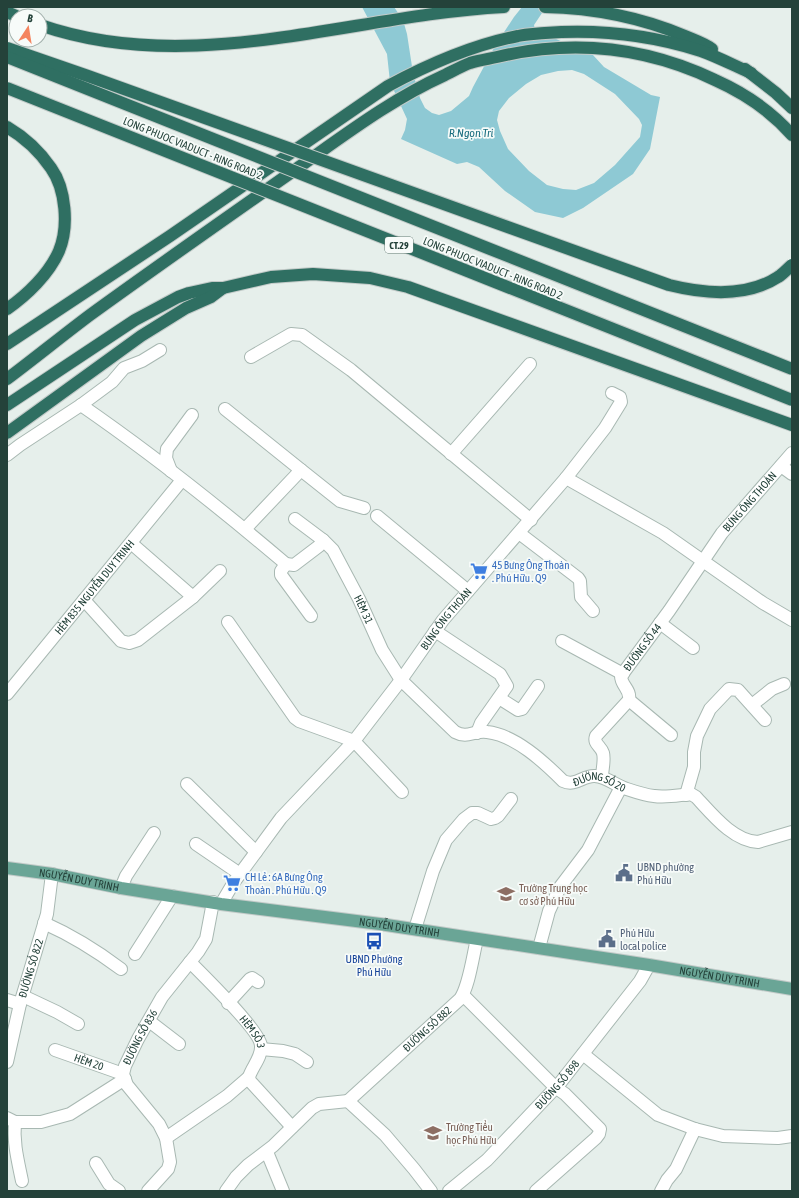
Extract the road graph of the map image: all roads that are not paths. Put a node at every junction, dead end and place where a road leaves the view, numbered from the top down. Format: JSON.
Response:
{"nodes":[{"id":1,"x":504,"y":7,"type":"edge"},
{"id":2,"x":544,"y":7,"type":"edge"},
{"id":3,"x":48,"y":28,"type":"edge"},
{"id":4,"x":7,"y":48,"type":"edge"},
{"id":5,"x":7,"y":57,"type":"edge"},
{"id":6,"x":751,"y":73,"type":"junction"},
{"id":7,"x":7,"y":88,"type":"edge"},
{"id":8,"x":792,"y":108,"type":"edge"},
{"id":9,"x":7,"y":127,"type":"edge"},
{"id":10,"x":792,"y":135,"type":"edge"},
{"id":11,"x":792,"y":265,"type":"edge"},
{"id":12,"x":223,"y":288,"type":"junction"},
{"id":13,"x":7,"y":310,"type":"edge"},
{"id":14,"x":7,"y":344,"type":"edge"},
{"id":15,"x":160,"y":350,"type":"dead end"},
{"id":16,"x":251,"y":357,"type":"dead end"},
{"id":17,"x":530,"y":364,"type":"dead end"},
{"id":18,"x":792,"y":369,"type":"edge"},
{"id":19,"x":7,"y":379,"type":"edge"},
{"id":20,"x":612,"y":393,"type":"dead end"},
{"id":21,"x":792,"y":400,"type":"edge"},
{"id":22,"x":7,"y":405,"type":"edge"},
{"id":23,"x":81,"y":405,"type":"junction"},
{"id":24,"x":225,"y":409,"type":"dead end"},
{"id":25,"x":192,"y":415,"type":"dead end"},
{"id":26,"x":792,"y":424,"type":"edge"},
{"id":27,"x":7,"y":433,"type":"edge"},
{"id":28,"x":792,"y":453,"type":"edge"},
{"id":29,"x":451,"y":454,"type":"junction"},
{"id":30,"x":7,"y":455,"type":"edge"},
{"id":31,"x":781,"y":466,"type":"junction"},
{"id":32,"x":301,"y":470,"type":"junction"},
{"id":33,"x":172,"y":472,"type":"junction"},
{"id":34,"x":792,"y":474,"type":"edge"},
{"id":35,"x":566,"y":478,"type":"junction"},
{"id":36,"x":182,"y":480,"type":"junction"},
{"id":37,"x":364,"y":508,"type":"dead end"},
{"id":38,"x":377,"y":516,"type":"dead end"},
{"id":39,"x":295,"y":519,"type":"dead end"},
{"id":40,"x":530,"y":520,"type":"junction"},
{"id":41,"x":245,"y":529,"type":"junction"},
{"id":42,"x":519,"y":533,"type":"junction"},
{"id":43,"x":324,"y":540,"type":"junction"},
{"id":44,"x":131,"y":543,"type":"junction"},
{"id":45,"x":703,"y":560,"type":"junction"},
{"id":46,"x":286,"y":564,"type":"junction"},
{"id":47,"x":220,"y":571,"type":"dead end"},
{"id":48,"x":468,"y":591,"type":"junction"},
{"id":49,"x":193,"y":597,"type":"junction"},
{"id":50,"x":84,"y":600,"type":"junction"},
{"id":51,"x":593,"y":611,"type":"dead end"},
{"id":52,"x":311,"y":616,"type":"dead end"},
{"id":53,"x":792,"y":620,"type":"edge"},
{"id":54,"x":228,"y":622,"type":"dead end"},
{"id":55,"x":660,"y":623,"type":"junction"},
{"id":56,"x":435,"y":632,"type":"junction"},
{"id":57,"x":562,"y":641,"type":"dead end"},
{"id":58,"x":693,"y":648,"type":"dead end"},
{"id":59,"x":623,"y":674,"type":"junction"},
{"id":60,"x":401,"y":680,"type":"junction"},
{"id":61,"x":784,"y":684,"type":"dead end"},
{"id":62,"x":538,"y":686,"type":"dead end"},
{"id":63,"x":7,"y":694,"type":"edge"},
{"id":64,"x":500,"y":698,"type":"junction"},
{"id":65,"x":629,"y":700,"type":"junction"},
{"id":66,"x":752,"y":706,"type":"junction"},
{"id":67,"x":765,"y":720,"type":"dead end"},
{"id":68,"x":477,"y":733,"type":"junction"},
{"id":69,"x":671,"y":735,"type":"dead end"},
{"id":70,"x":354,"y":741,"type":"junction"},
{"id":71,"x":602,"y":777,"type":"junction"},
{"id":72,"x":187,"y":784,"type":"dead end"},
{"id":73,"x":621,"y":787,"type":"junction"},
{"id":74,"x":402,"y":792,"type":"dead end"},
{"id":75,"x":686,"y":794,"type":"junction"},
{"id":76,"x":511,"y":799,"type":"dead end"},
{"id":77,"x":792,"y":832,"type":"edge"},
{"id":78,"x":154,"y":833,"type":"dead end"},
{"id":79,"x":196,"y":844,"type":"dead end"},
{"id":80,"x":256,"y":852,"type":"junction"},
{"id":81,"x":7,"y":868,"type":"edge"},
{"id":82,"x":52,"y":874,"type":"junction"},
{"id":83,"x":240,"y":874,"type":"junction"},
{"id":84,"x":121,"y":888,"type":"junction"},
{"id":85,"x":172,"y":896,"type":"junction"},
{"id":86,"x":217,"y":903,"type":"junction"},
{"id":87,"x":44,"y":923,"type":"junction"},
{"id":88,"x":415,"y":929,"type":"junction"},
{"id":89,"x":477,"y":939,"type":"junction"},
{"id":90,"x":539,"y":948,"type":"junction"},
{"id":91,"x":135,"y":954,"type":"dead end"},
{"id":92,"x":190,"y":962,"type":"junction"},
{"id":93,"x":649,"y":965,"type":"junction"},
{"id":94,"x":121,"y":969,"type":"dead end"},
{"id":95,"x":258,"y":982,"type":"dead end"},
{"id":96,"x":792,"y":989,"type":"edge"},
{"id":97,"x":463,"y":995,"type":"junction"},
{"id":98,"x":7,"y":1000,"type":"edge"},
{"id":99,"x":21,"y":1000,"type":"junction"},
{"id":100,"x":228,"y":1003,"type":"junction"},
{"id":101,"x":149,"y":1021,"type":"junction"},
{"id":102,"x":78,"y":1024,"type":"dead end"},
{"id":103,"x":179,"y":1044,"type":"dead end"},
{"id":104,"x":55,"y":1050,"type":"dead end"},
{"id":105,"x":261,"y":1050,"type":"junction"},
{"id":106,"x":583,"y":1054,"type":"junction"},
{"id":107,"x":7,"y":1062,"type":"edge"},
{"id":108,"x":307,"y":1062,"type":"dead end"},
{"id":109,"x":124,"y":1076,"type":"junction"},
{"id":110,"x":249,"y":1077,"type":"junction"},
{"id":111,"x":555,"y":1087,"type":"junction"},
{"id":112,"x":348,"y":1101,"type":"junction"},
{"id":113,"x":11,"y":1120,"type":"edge"},
{"id":114,"x":292,"y":1126,"type":"junction"},
{"id":115,"x":695,"y":1129,"type":"junction"},
{"id":116,"x":792,"y":1136,"type":"edge"},
{"id":117,"x":166,"y":1138,"type":"junction"},
{"id":118,"x":267,"y":1152,"type":"junction"},
{"id":119,"x":96,"y":1162,"type":"dead end"},
{"id":120,"x":22,"y":1181,"type":"dead end"},
{"id":121,"x":119,"y":1191,"type":"edge"},
{"id":122,"x":148,"y":1191,"type":"edge"},
{"id":123,"x":226,"y":1191,"type":"edge"},
{"id":124,"x":283,"y":1191,"type":"edge"},
{"id":125,"x":431,"y":1191,"type":"edge"},
{"id":126,"x":449,"y":1191,"type":"edge"},
{"id":127,"x":536,"y":1191,"type":"edge"},
{"id":128,"x":661,"y":1191,"type":"edge"}],
"edges":[{"from":1,"to":3,"type":"highway"},
{"from":2,"to":6,"type":"highway"},
{"from":4,"to":11,"type":"highway","bridge":true},
{"from":5,"to":18,"type":"highway","name":"LONG PHUOC VIADUCT - RING ROAD 2","bridge":true},
{"from":6,"to":8,"type":"highway"},
{"from":6,"to":14,"type":"highway"},
{"from":7,"to":21,"type":"highway","name":"LONG PHUOC VIADUCT - RING ROAD 2","number":"CT.29","bridge":true},
{"from":9,"to":13,"type":"highway"},
{"from":10,"to":19,"type":"highway"},
{"from":12,"to":22,"type":"highway"},
{"from":12,"to":26,"type":"highway"},
{"from":12,"to":27,"type":"highway"},
{"from":15,"to":23,"type":"street"},
{"from":16,"to":29,"type":"street"},
{"from":17,"to":29,"type":"street"},
{"from":20,"to":35,"type":"street","name":"BƯNG ÔNG THOÀN"},
{"from":23,"to":30,"type":"street"},
{"from":23,"to":33,"type":"street"},
{"from":24,"to":32,"type":"street"},
{"from":25,"to":33,"type":"street"},
{"from":28,"to":31,"type":"street","name":"BƯNG ÔNG THOÀN"},
{"from":29,"to":40,"type":"street"},
{"from":31,"to":34,"type":"street"},
{"from":31,"to":45,"type":"street","name":"BƯNG ÔNG THOÀN"},
{"from":32,"to":37,"type":"street"},
{"from":32,"to":41,"type":"street"},
{"from":33,"to":36,"type":"street"},
{"from":35,"to":40,"type":"street","name":"BƯNG ÔNG THOÀN"},
{"from":35,"to":45,"type":"street"},
{"from":36,"to":41,"type":"street"},
{"from":36,"to":44,"type":"street","name":"HẺM 835 NGUYỄN DUY TRINH"},
{"from":38,"to":48,"type":"street"},
{"from":39,"to":43,"type":"street","name":"HÈM 31"},
{"from":40,"to":42,"type":"street","name":"BƯNG ÔNG THOÀN"},
{"from":41,"to":46,"type":"street"},
{"from":42,"to":48,"type":"street","name":"BƯNG ÔNG THOÀN"},
{"from":42,"to":51,"type":"street"},
{"from":43,"to":46,"type":"street"},
{"from":43,"to":60,"type":"street","name":"HÈM 31"},
{"from":44,"to":49,"type":"street"},
{"from":44,"to":50,"type":"street","name":"HẺM 835 NGUYỄN DUY TRINH"},
{"from":45,"to":53,"type":"street"},
{"from":45,"to":55,"type":"street","name":"ĐƯỜNG SỐ 44"},
{"from":46,"to":52,"type":"street"},
{"from":47,"to":49,"type":"street"},
{"from":48,"to":56,"type":"street","name":"BƯNG ÔNG THOÀN"},
{"from":49,"to":50,"type":"street"},
{"from":50,"to":63,"type":"street","name":"HẺM 835 NGUYỄN DUY TRINH"},
{"from":54,"to":70,"type":"street"},
{"from":55,"to":58,"type":"street"},
{"from":55,"to":59,"type":"street","name":"ĐƯỜNG SỐ 44"},
{"from":56,"to":60,"type":"street","name":"BƯNG ÔNG THOÀN"},
{"from":56,"to":64,"type":"street"},
{"from":57,"to":59,"type":"street"},
{"from":59,"to":65,"type":"street","name":"ĐƯỜNG SỐ 44"},
{"from":60,"to":68,"type":"street","name":"ĐƯỜNG SỐ 20"},
{"from":60,"to":70,"type":"street","name":"BƯNG ÔNG THOÀN"},
{"from":61,"to":66,"type":"street"},
{"from":62,"to":64,"type":"street"},
{"from":64,"to":68,"type":"street"},
{"from":65,"to":69,"type":"street"},
{"from":65,"to":71,"type":"street"},
{"from":66,"to":67,"type":"street"},
{"from":66,"to":75,"type":"street"},
{"from":68,"to":71,"type":"street","name":"ĐƯỜNG SỐ 20"},
{"from":70,"to":74,"type":"street"},
{"from":70,"to":80,"type":"street","name":"BƯNG ÔNG THOÀN"},
{"from":71,"to":73,"type":"street","name":"ĐƯỜNG SỐ 20"},
{"from":72,"to":80,"type":"street"},
{"from":73,"to":75,"type":"street","name":"ĐƯỜNG SỐ 20"},
{"from":73,"to":90,"type":"street"},
{"from":75,"to":77,"type":"street"},
{"from":76,"to":88,"type":"street"},
{"from":78,"to":84,"type":"street"},
{"from":79,"to":83,"type":"street"},
{"from":80,"to":83,"type":"street","name":"BƯNG ÔNG THOÀN"},
{"from":81,"to":82,"type":"main road","name":"NGUYỄN DUY TRINH"},
{"from":82,"to":84,"type":"main road","name":"NGUYỄN DUY TRINH"},
{"from":82,"to":87,"type":"street","name":"ĐƯỜNG SỐ 822"},
{"from":83,"to":86,"type":"street","name":"BƯNG ÔNG THOÀN"},
{"from":84,"to":85,"type":"main road","name":"NGUYỄN DUY TRINH"},
{"from":85,"to":86,"type":"main road","name":"NGUYỄN DUY TRINH"},
{"from":85,"to":91,"type":"street"},
{"from":86,"to":88,"type":"main road","name":"NGUYỄN DUY TRINH"},
{"from":86,"to":92,"type":"street","name":"ĐƯỜNG SỐ 836"},
{"from":87,"to":94,"type":"street"},
{"from":87,"to":99,"type":"street","name":"ĐƯỜNG SỐ 822"},
{"from":88,"to":89,"type":"main road","name":"NGUYỄN DUY TRINH"},
{"from":89,"to":90,"type":"main road","name":"NGUYỄN DUY TRINH"},
{"from":89,"to":97,"type":"street"},
{"from":90,"to":93,"type":"main road","name":"NGUYỄN DUY TRINH"},
{"from":92,"to":100,"type":"street","name":"HÈM SỐ 3"},
{"from":92,"to":101,"type":"street","name":"ĐƯỜNG SỐ 836"},
{"from":93,"to":96,"type":"main road","name":"NGUYỄN DUY TRINH"},
{"from":93,"to":106,"type":"street","name":"ĐƯỜNG SỐ 898"},
{"from":95,"to":100,"type":"street"},
{"from":97,"to":111,"type":"street"},
{"from":97,"to":112,"type":"street","name":"ĐƯỜNG SỐ 882"},
{"from":98,"to":99,"type":"street"},
{"from":99,"to":102,"type":"street"},
{"from":99,"to":107,"type":"street","name":"ĐƯỜNG SỐ 822"},
{"from":100,"to":105,"type":"street","name":"HÈM SỐ 3"},
{"from":101,"to":103,"type":"street"},
{"from":101,"to":109,"type":"street","name":"ĐƯỜNG SỐ 836"},
{"from":104,"to":109,"type":"street","name":"HÈM 20"},
{"from":105,"to":108,"type":"street"},
{"from":105,"to":110,"type":"street","name":"HÈM SỐ 3"},
{"from":106,"to":111,"type":"street","name":"ĐƯỜNG SỐ 898"},
{"from":106,"to":115,"type":"street"},
{"from":109,"to":113,"type":"street"},
{"from":109,"to":117,"type":"street","name":"ĐƯỜNG SỐ 836"},
{"from":110,"to":114,"type":"street"},
{"from":110,"to":117,"type":"street"},
{"from":111,"to":126,"type":"street","name":"ĐƯỜNG SỐ 898"},
{"from":111,"to":127,"type":"street"},
{"from":112,"to":114,"type":"street"},
{"from":112,"to":125,"type":"street"},
{"from":113,"to":120,"type":"street"},
{"from":114,"to":118,"type":"street"},
{"from":115,"to":116,"type":"street"},
{"from":115,"to":128,"type":"street"},
{"from":117,"to":122,"type":"street","name":"ĐƯỜNG SỐ 836"},
{"from":118,"to":123,"type":"street"},
{"from":118,"to":124,"type":"street"},
{"from":119,"to":121,"type":"street"}]}
